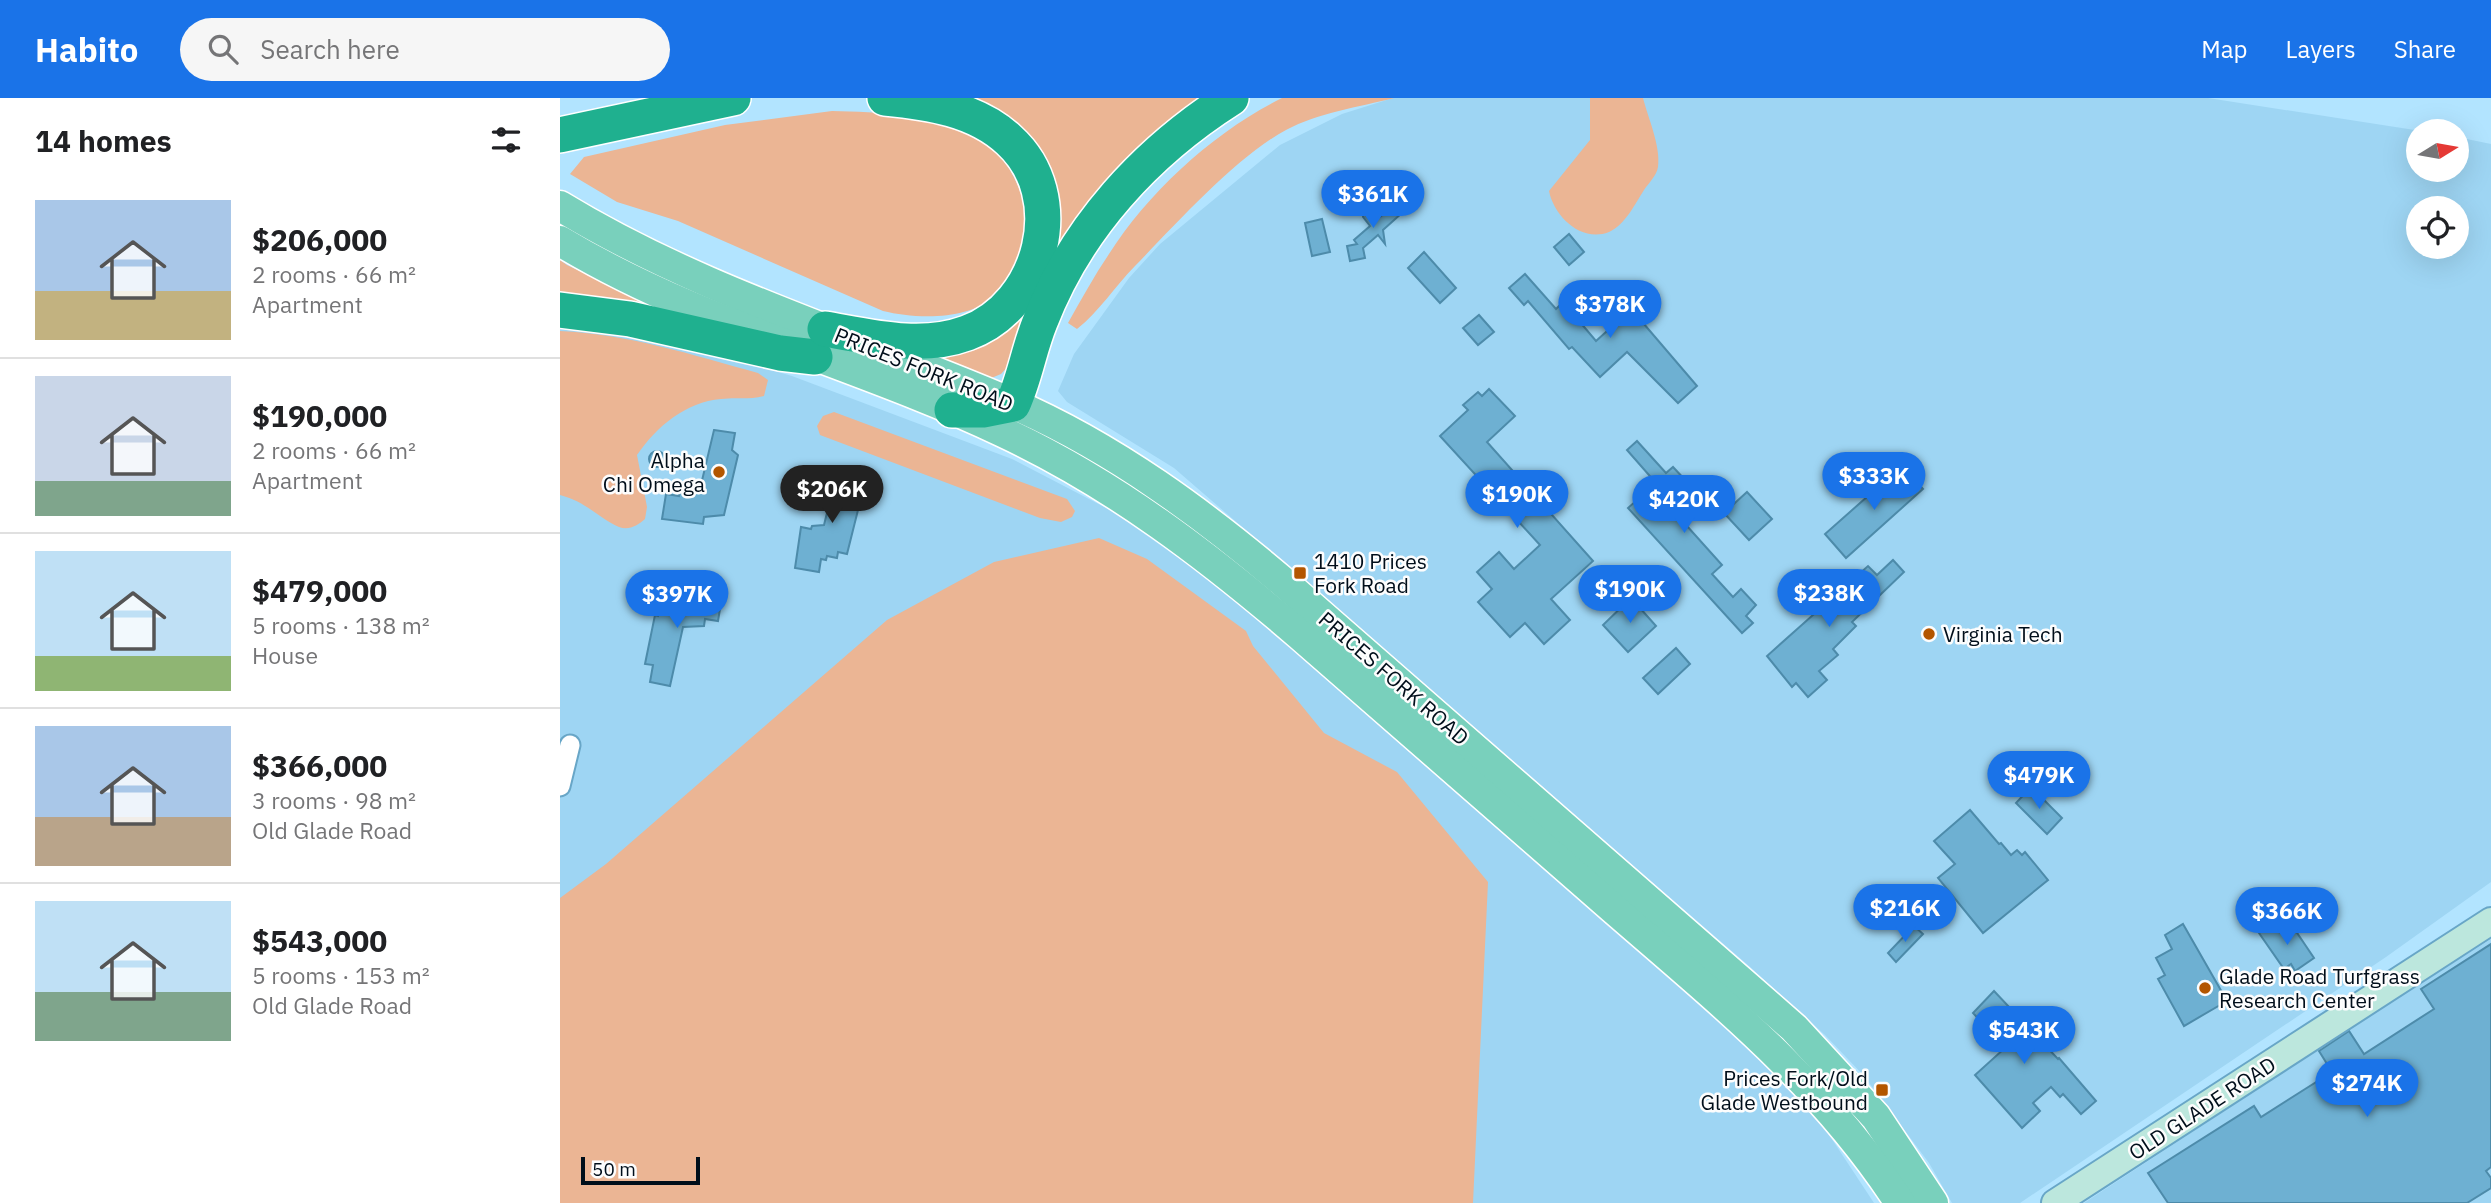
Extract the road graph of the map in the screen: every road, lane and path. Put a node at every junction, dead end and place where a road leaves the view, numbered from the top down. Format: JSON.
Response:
{"nodes":[{"id":1,"x":733,"y":98,"type":"edge"},
{"id":2,"x":885,"y":98,"type":"edge"},
{"id":3,"x":1231,"y":98,"type":"edge"},
{"id":4,"x":560,"y":135,"type":"edge"},
{"id":5,"x":560,"y":206,"type":"edge"},
{"id":6,"x":560,"y":241,"type":"edge"},
{"id":7,"x":560,"y":310,"type":"edge"},
{"id":8,"x":820,"y":343,"type":"junction"},
{"id":9,"x":1013,"y":404,"type":"junction"},
{"id":10,"x":952,"y":410,"type":"junction"},
{"id":11,"x":570,"y":745,"type":"dead end"},
{"id":12,"x":560,"y":786,"type":"edge"},
{"id":13,"x":2491,"y":921,"type":"edge"},
{"id":14,"x":1900,"y":1203,"type":"edge"},
{"id":15,"x":1933,"y":1203,"type":"edge"},
{"id":16,"x":2055,"y":1203,"type":"edge"}],
"edges":[{"from":1,"to":4,"type":"highway"},
{"from":2,"to":8,"type":"highway"},
{"from":3,"to":9,"type":"highway"},
{"from":5,"to":8,"type":"main road","name":"PRICES FORK ROAD"},
{"from":6,"to":8,"type":"main road","name":"PRICES FORK ROAD"},
{"from":7,"to":8,"type":"highway"},
{"from":8,"to":9,"type":"main road","name":"PRICES FORK ROAD"},
{"from":8,"to":10,"type":"main road","name":"PRICES FORK ROAD"},
{"from":9,"to":10,"type":"highway"},
{"from":9,"to":15,"type":"main road","name":"PRICES FORK ROAD"},
{"from":10,"to":14,"type":"main road","name":"PRICES FORK ROAD"},
{"from":11,"to":12,"type":"street"},
{"from":13,"to":16,"type":"street","name":"OLD GLADE ROAD"}]}
